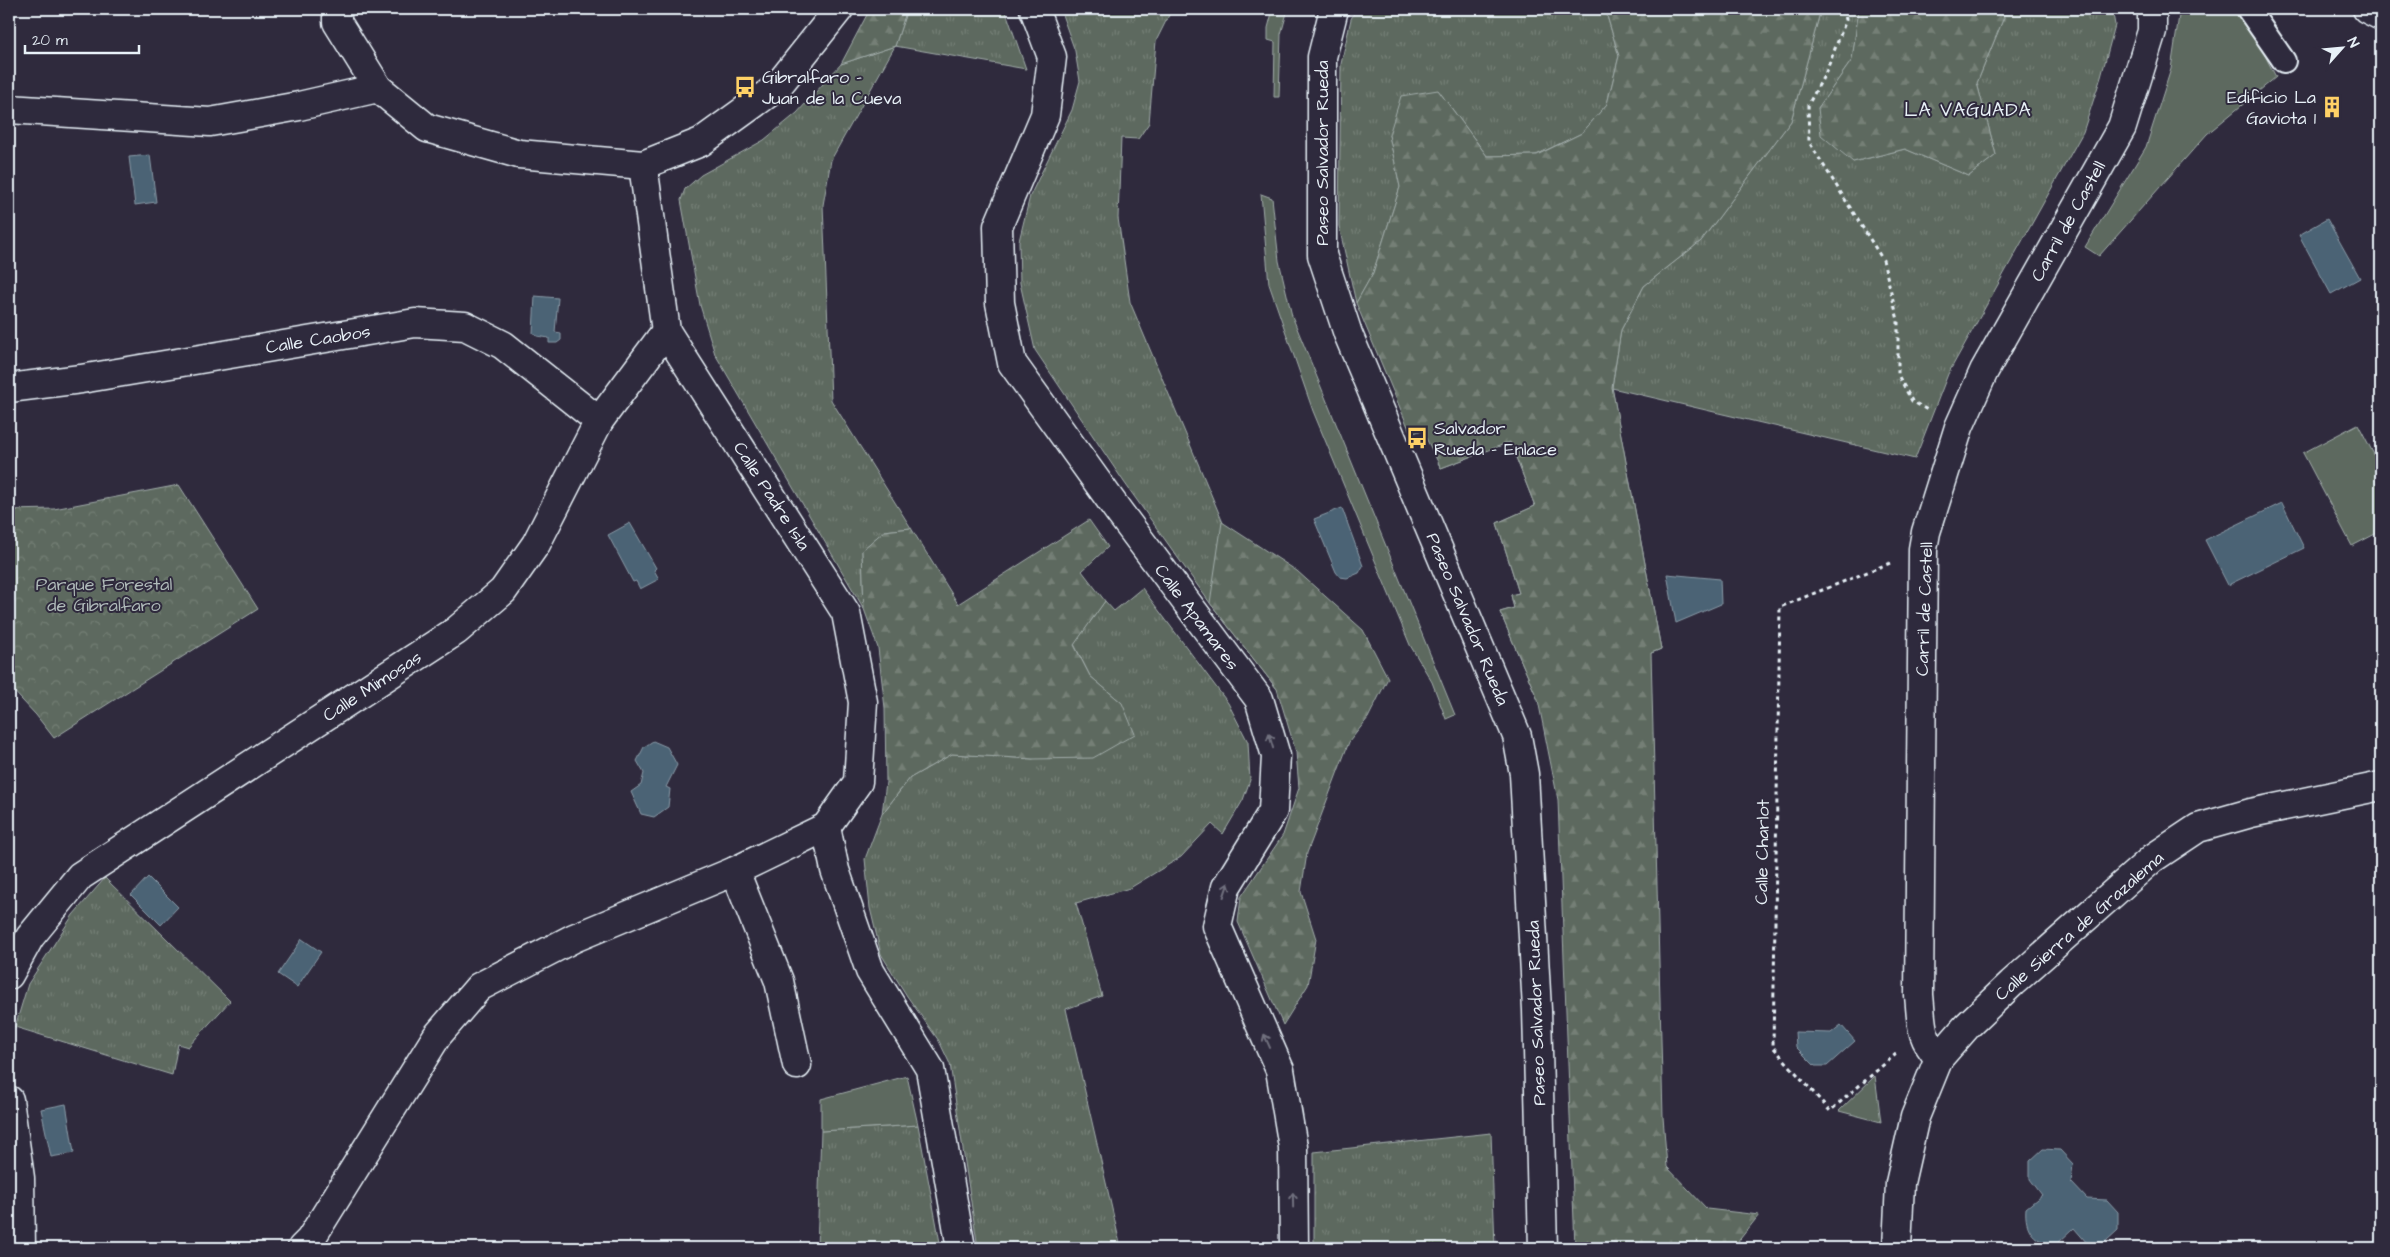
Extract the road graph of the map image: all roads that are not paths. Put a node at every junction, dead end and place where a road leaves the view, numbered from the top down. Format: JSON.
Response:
{"nodes":[{"id":1,"x":337,"y":9,"type":"edge"},
{"id":2,"x":839,"y":9,"type":"edge"},
{"id":3,"x":1034,"y":9,"type":"edge"},
{"id":4,"x":1334,"y":9,"type":"edge"},
{"id":5,"x":2152,"y":9,"type":"edge"},
{"id":6,"x":2248,"y":9,"type":"edge"},
{"id":7,"x":2367,"y":9,"type":"edge"},
{"id":8,"x":2381,"y":16,"type":"edge"},
{"id":9,"x":2284,"y":61,"type":"dead end"},
{"id":10,"x":378,"y":88,"type":"junction"},
{"id":11,"x":9,"y":109,"type":"edge"},
{"id":12,"x":643,"y":165,"type":"junction"},
{"id":13,"x":666,"y":331,"type":"junction"},
{"id":14,"x":9,"y":388,"type":"edge"},
{"id":15,"x":599,"y":421,"type":"junction"},
{"id":16,"x":2381,"y":786,"type":"edge"},
{"id":17,"x":826,"y":827,"type":"junction"},
{"id":18,"x":735,"y":871,"type":"junction"},
{"id":19,"x":9,"y":974,"type":"edge"},
{"id":20,"x":1938,"y":1058,"type":"junction"},
{"id":21,"x":797,"y":1065,"type":"dead end"},
{"id":22,"x":9,"y":1100,"type":"edge"},
{"id":23,"x":21,"y":1248,"type":"edge"},
{"id":24,"x":302,"y":1248,"type":"edge"},
{"id":25,"x":961,"y":1248,"type":"edge"},
{"id":26,"x":1294,"y":1248,"type":"edge"},
{"id":27,"x":1543,"y":1248,"type":"edge"},
{"id":28,"x":1897,"y":1248,"type":"edge"}],
"edges":[{"from":1,"to":10,"type":"street"},
{"from":2,"to":12,"type":"street"},
{"from":26,"to":3,"type":"street","name":"Calle Apamares","one_way":true},
{"from":4,"to":27,"type":"street","name":"Paseo Salvador Rueda"},
{"from":5,"to":20,"type":"street","name":"Carril de Castell"},
{"from":6,"to":9,"type":"lane"},
{"from":7,"to":8,"type":"street"},
{"from":10,"to":11,"type":"street"},
{"from":10,"to":12,"type":"street"},
{"from":12,"to":13,"type":"street","name":"Calle Padre Isla"},
{"from":13,"to":15,"type":"street","name":"Calle Mimosas"},
{"from":13,"to":17,"type":"street","name":"Calle Padre Isla"},
{"from":14,"to":15,"type":"street","name":"Calle Caobos"},
{"from":15,"to":19,"type":"street","name":"Calle Mimosas"},
{"from":16,"to":20,"type":"street","name":"Calle Sierra de Grazalema"},
{"from":17,"to":18,"type":"street"},
{"from":17,"to":25,"type":"street"},
{"from":18,"to":21,"type":"street"},
{"from":18,"to":24,"type":"street"},
{"from":20,"to":28,"type":"street"},
{"from":22,"to":23,"type":"street"}]}
